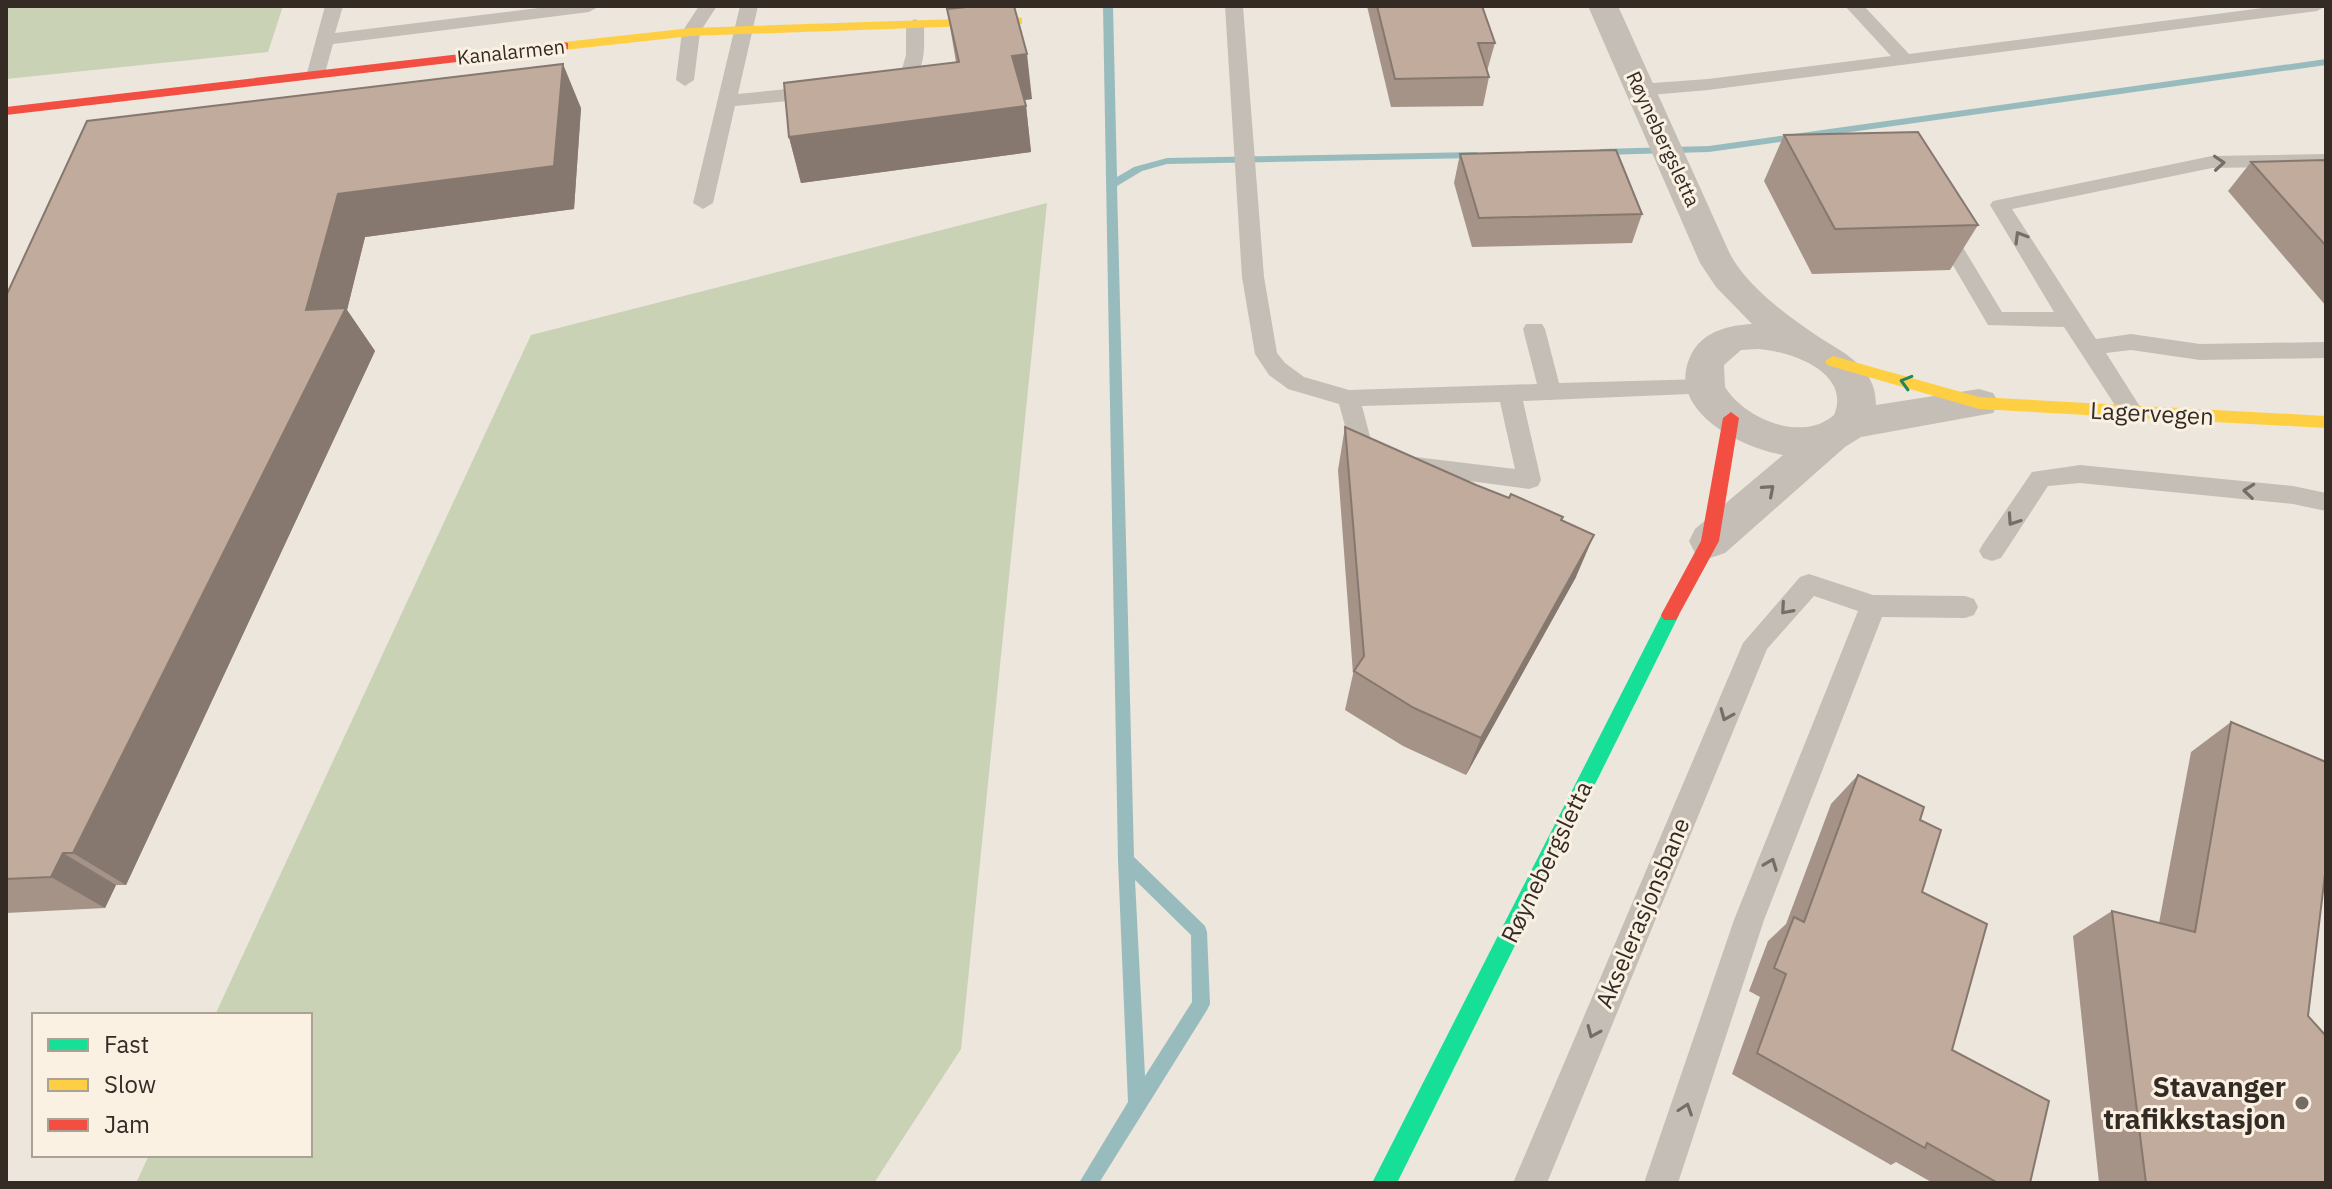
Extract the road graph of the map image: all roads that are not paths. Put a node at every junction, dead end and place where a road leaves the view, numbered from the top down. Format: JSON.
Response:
{"nodes":[{"id":1,"x":334,"y":6,"type":"edge"},
{"id":2,"x":708,"y":6,"type":"edge"},
{"id":3,"x":749,"y":6,"type":"edge"},
{"id":4,"x":1234,"y":6,"type":"edge"},
{"id":5,"x":1603,"y":6,"type":"edge"},
{"id":6,"x":1854,"y":6,"type":"edge"},
{"id":7,"x":2317,"y":6,"type":"edge"},
{"id":8,"x":589,"y":7,"type":"edge"},
{"id":9,"x":1018,"y":21,"type":"edge"},
{"id":10,"x":915,"y":24,"type":"junction"},
{"id":11,"x":741,"y":30,"type":"junction"},
{"id":12,"x":691,"y":32,"type":"junction"},
{"id":13,"x":325,"y":40,"type":"junction"},
{"id":14,"x":1905,"y":60,"type":"junction"},
{"id":15,"x":316,"y":73,"type":"junction"},
{"id":16,"x":685,"y":80,"type":"dead end"},
{"id":17,"x":860,"y":88,"type":"edge"},
{"id":18,"x":1639,"y":90,"type":"junction"},
{"id":19,"x":830,"y":91,"type":"edge"},
{"id":20,"x":726,"y":101,"type":"junction"},
{"id":21,"x":6,"y":111,"type":"edge"},
{"id":22,"x":2326,"y":160,"type":"edge"},
{"id":23,"x":703,"y":203,"type":"dead end"},
{"id":24,"x":1931,"y":212,"type":"edge"},
{"id":25,"x":1723,"y":272,"type":"junction"},
{"id":26,"x":2065,"y":311,"type":"junction"},
{"id":27,"x":1534,"y":329,"type":"dead end"},
{"id":28,"x":1796,"y":341,"type":"junction"},
{"id":29,"x":1718,"y":347,"type":"junction"},
{"id":30,"x":2090,"y":347,"type":"junction"},
{"id":31,"x":2326,"y":350,"type":"edge"},
{"id":32,"x":1833,"y":361,"type":"junction"},
{"id":33,"x":1705,"y":387,"type":"junction"},
{"id":34,"x":1550,"y":392,"type":"junction"},
{"id":35,"x":1510,"y":394,"type":"junction"},
{"id":36,"x":1349,"y":398,"type":"junction"},
{"id":37,"x":1979,"y":403,"type":"junction"},
{"id":38,"x":2132,"y":413,"type":"junction"},
{"id":39,"x":1731,"y":418,"type":"junction"},
{"id":40,"x":2326,"y":422,"type":"edge"},
{"id":41,"x":1840,"y":431,"type":"junction"},
{"id":42,"x":2326,"y":502,"type":"edge"},
{"id":43,"x":1710,"y":541,"type":"junction"},
{"id":44,"x":1992,"y":551,"type":"dead end"},
{"id":45,"x":1873,"y":606,"type":"junction"},
{"id":46,"x":1965,"y":607,"type":"dead end"},
{"id":47,"x":1384,"y":1183,"type":"edge"},
{"id":48,"x":1530,"y":1183,"type":"edge"},
{"id":49,"x":1661,"y":1183,"type":"edge"}],
"edges":[{"from":1,"to":13,"type":"lane"},
{"from":2,"to":12,"type":"lane"},
{"from":3,"to":11,"type":"lane"},
{"from":4,"to":36,"type":"lane"},
{"from":5,"to":18,"type":"street","name":"Røynebergsletta"},
{"from":6,"to":14,"type":"lane"},
{"from":7,"to":14,"type":"lane"},
{"from":8,"to":13,"type":"lane"},
{"from":9,"to":10,"type":"street","name":"Kanalarmen"},
{"from":10,"to":11,"type":"street","name":"Kanalarmen"},
{"from":10,"to":17,"type":"lane"},
{"from":11,"to":12,"type":"street","name":"Kanalarmen"},
{"from":11,"to":20,"type":"lane"},
{"from":12,"to":15,"type":"street","name":"Kanalarmen"},
{"from":12,"to":16,"type":"lane"},
{"from":13,"to":15,"type":"lane"},
{"from":14,"to":18,"type":"lane"},
{"from":15,"to":21,"type":"street","name":"Kanalarmen"},
{"from":18,"to":25,"type":"street","name":"Røynebergsletta"},
{"from":19,"to":20,"type":"lane"},
{"from":20,"to":23,"type":"lane"},
{"from":26,"to":22,"type":"lane","one_way":true},
{"from":24,"to":26,"type":"lane"},
{"from":25,"to":28,"type":"street","name":"Røynebergsletta"},
{"from":25,"to":29,"type":"street","name":"Røynebergsletta"},
{"from":26,"to":30,"type":"lane"},
{"from":27,"to":34,"type":"lane"},
{"from":28,"to":29,"type":"street"},
{"from":28,"to":32,"type":"street"},
{"from":29,"to":33,"type":"street"},
{"from":30,"to":31,"type":"lane"},
{"from":30,"to":38,"type":"lane"},
{"from":37,"to":32,"type":"street","name":"Lagervegen","one_way":true},
{"from":32,"to":41,"type":"street"},
{"from":33,"to":34,"type":"lane"},
{"from":33,"to":39,"type":"street"},
{"from":34,"to":35,"type":"lane"},
{"from":35,"to":36,"type":"lane"},
{"from":35,"to":36,"type":"lane"},
{"from":37,"to":38,"type":"street","name":"Lagervegen"},
{"from":37,"to":41,"type":"street","name":"Lagervegen"},
{"from":38,"to":40,"type":"street","name":"Lagervegen"},
{"from":39,"to":41,"type":"street"},
{"from":39,"to":43,"type":"street","name":"Røynebergsletta"},
{"from":43,"to":41,"type":"street","name":"Røynebergsletta","one_way":true},
{"from":42,"to":44,"type":"lane","one_way":true},
{"from":43,"to":47,"type":"street","name":"Røynebergsletta"},
{"from":45,"to":46,"type":"lane"},
{"from":45,"to":48,"type":"lane","name":"Akselerasjonsbane","one_way":true},
{"from":49,"to":45,"type":"lane","one_way":true}]}
